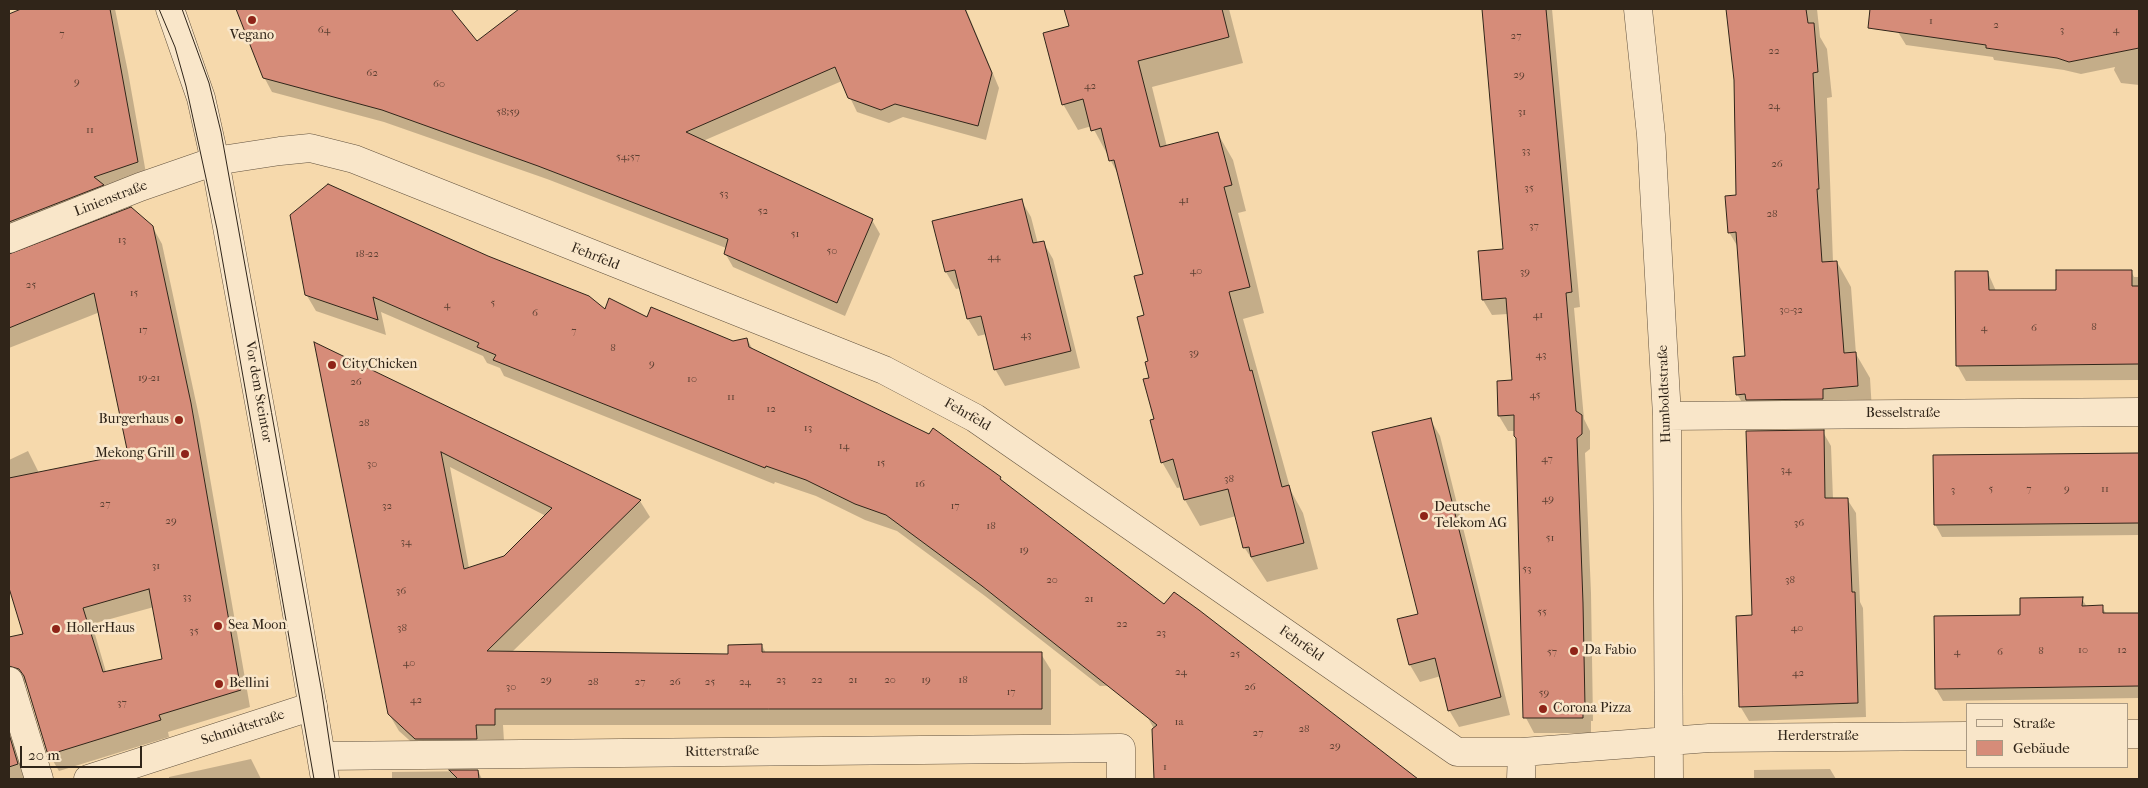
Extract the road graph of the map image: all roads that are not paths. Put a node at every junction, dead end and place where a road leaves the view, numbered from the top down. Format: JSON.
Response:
{"nodes":[{"id":1,"x":170,"y":9,"type":"edge"},
{"id":2,"x":1638,"y":9,"type":"edge"},
{"id":3,"x":215,"y":161,"type":"junction"},
{"id":4,"x":9,"y":239,"type":"edge"},
{"id":5,"x":2139,"y":412,"type":"edge"},
{"id":6,"x":1667,"y":416,"type":"junction"},
{"id":7,"x":9,"y":681,"type":"edge"},
{"id":8,"x":313,"y":706,"type":"junction"},
{"id":9,"x":1966,"y":736,"type":"edge"},
{"id":10,"x":1669,"y":742,"type":"junction"},
{"id":11,"x":1522,"y":752,"type":"junction"},
{"id":12,"x":323,"y":768,"type":"edge"},
{"id":13,"x":39,"y":779,"type":"edge"},
{"id":14,"x":88,"y":779,"type":"edge"},
{"id":15,"x":1121,"y":779,"type":"edge"},
{"id":16,"x":1520,"y":779,"type":"edge"},
{"id":17,"x":1669,"y":779,"type":"edge"}],
"edges":[{"from":1,"to":3,"type":"street","name":"Vor dem Steintor"},
{"from":2,"to":6,"type":"street","name":"Humboldtstraße"},
{"from":3,"to":4,"type":"street","name":"Linienstraße"},
{"from":3,"to":8,"type":"street","name":"Vor dem Steintor"},
{"from":3,"to":11,"type":"street","name":"Fehrfeld"},
{"from":5,"to":6,"type":"street","name":"Besselstraße"},
{"from":6,"to":10,"type":"street","name":"Humboldtstraße"},
{"from":7,"to":13,"type":"street"},
{"from":8,"to":12,"type":"street","name":"Vor dem Steintor"},
{"from":8,"to":14,"type":"street","name":"Schmidtstraße"},
{"from":9,"to":10,"type":"street","name":"Herderstraße"},
{"from":10,"to":11,"type":"street","name":"Fehrfeld"},
{"from":10,"to":17,"type":"street","name":"Humboldtstraße"},
{"from":11,"to":16,"type":"street"},
{"from":12,"to":15,"type":"street","name":"Ritterstraße"}]}
